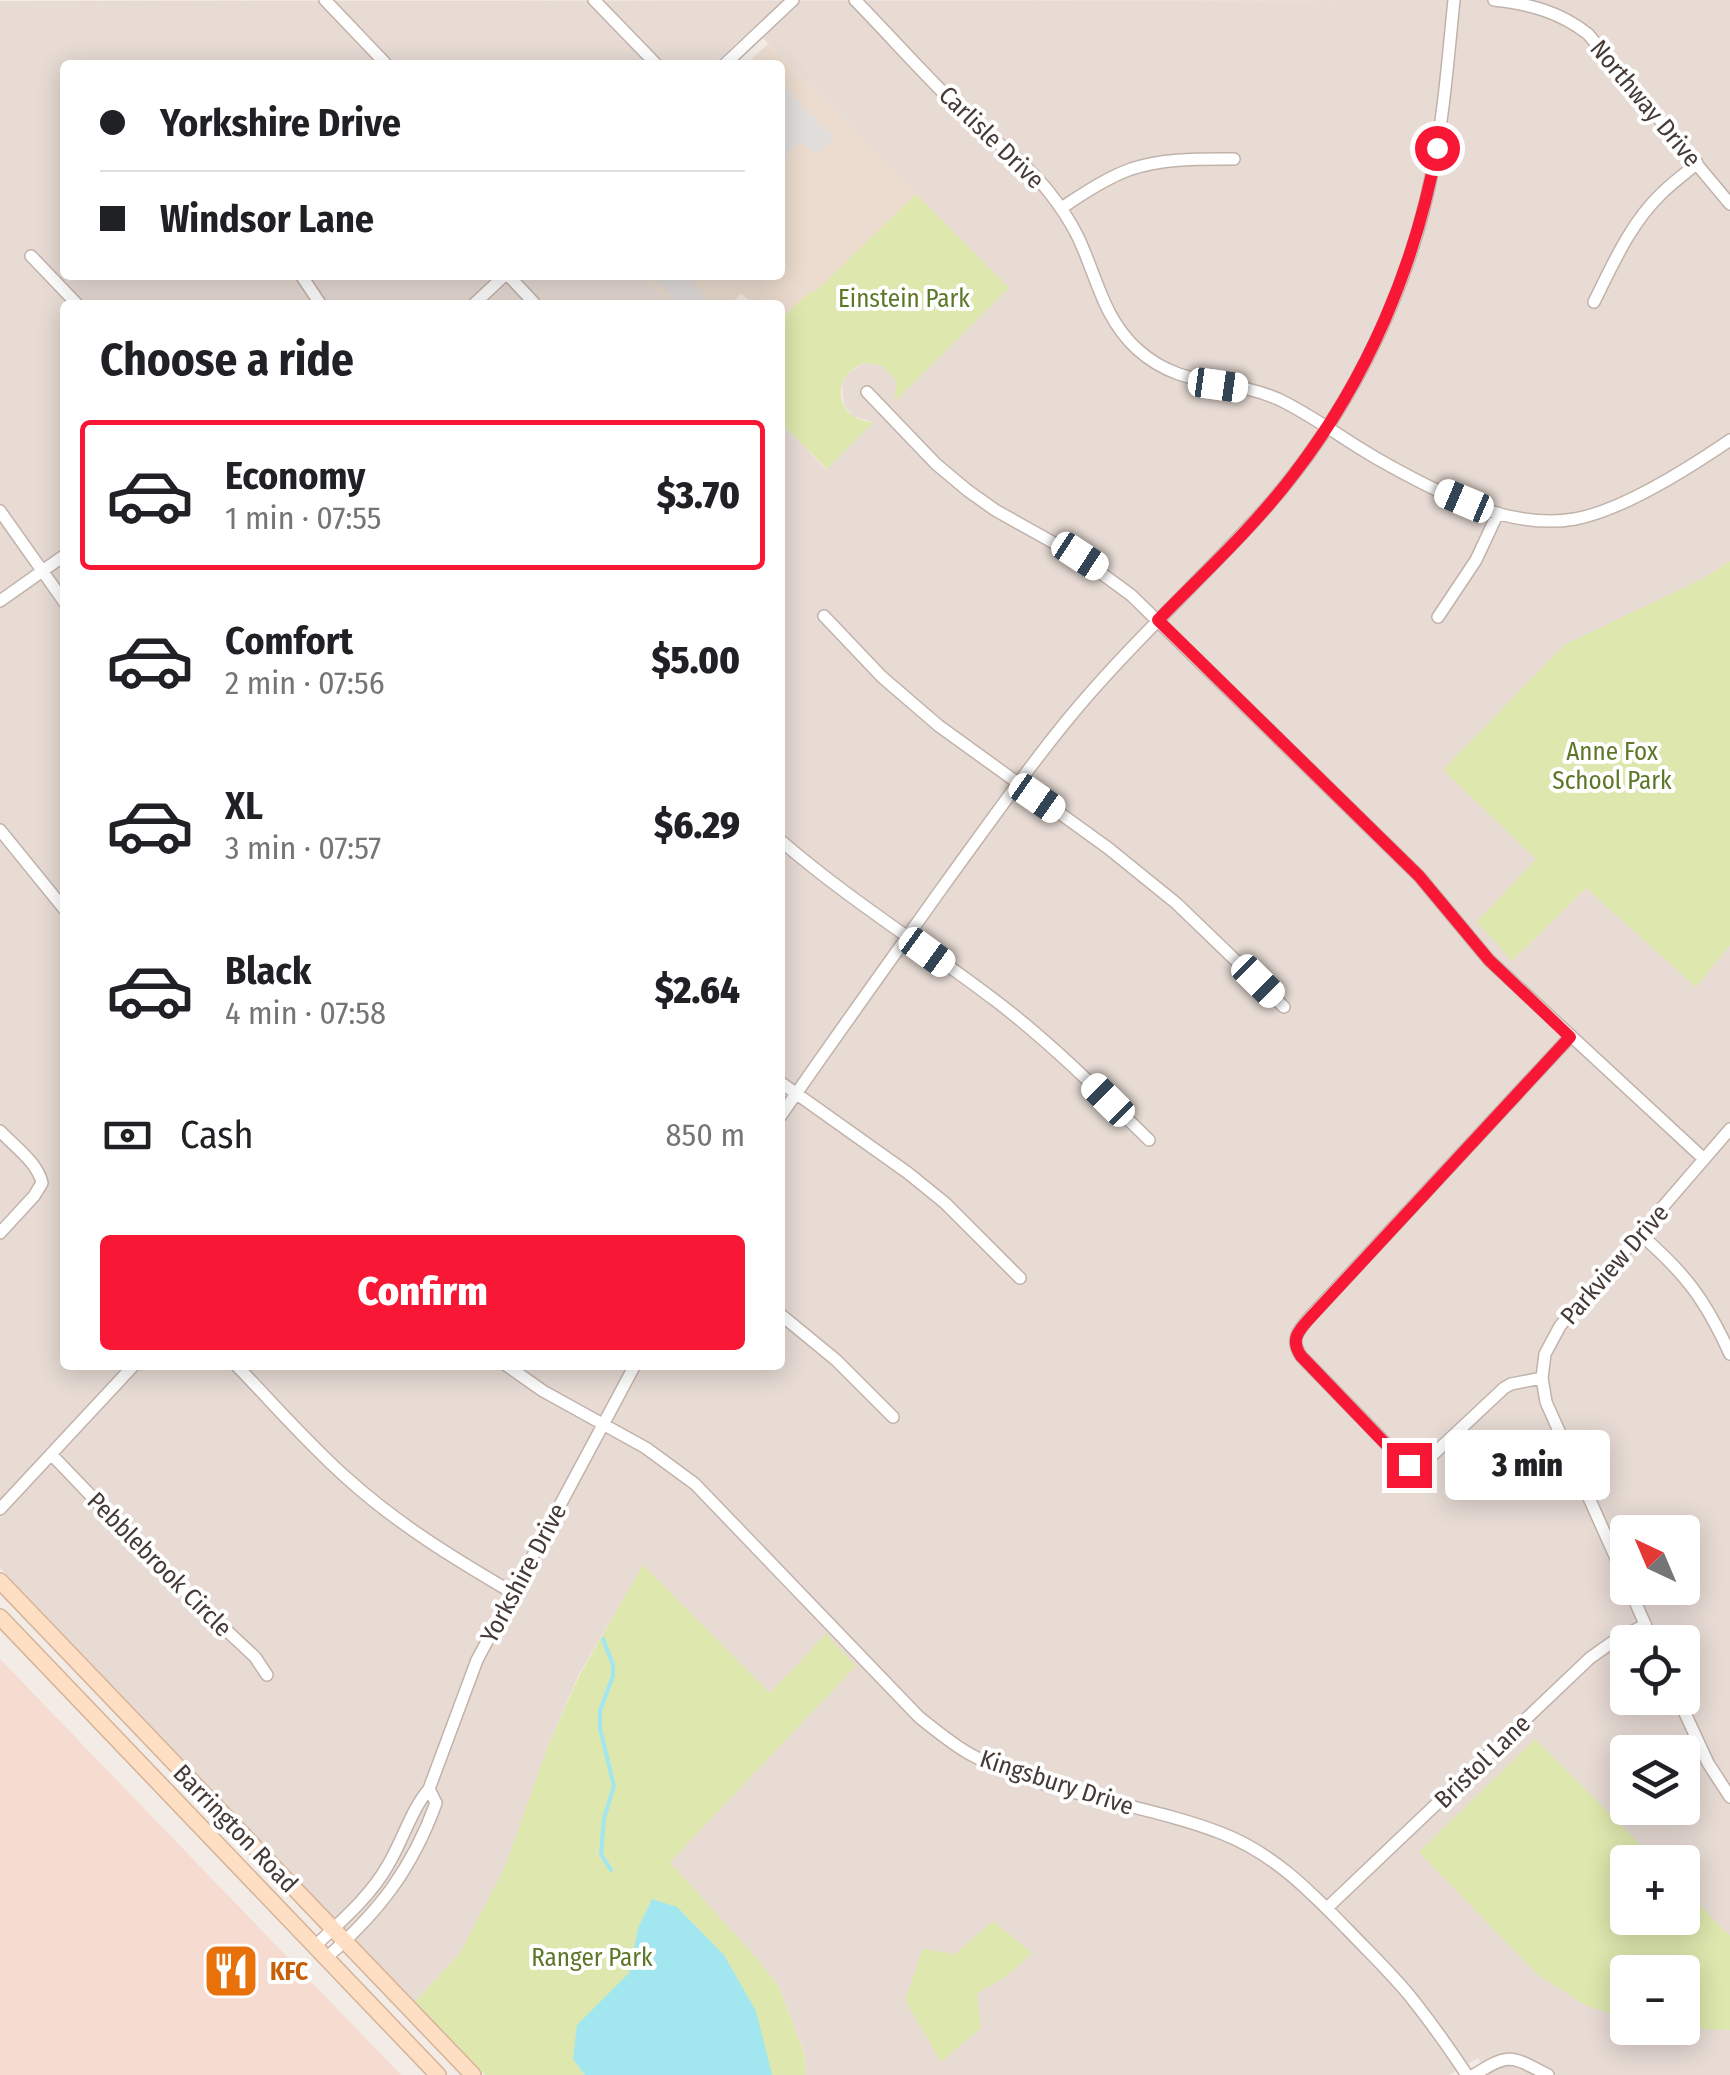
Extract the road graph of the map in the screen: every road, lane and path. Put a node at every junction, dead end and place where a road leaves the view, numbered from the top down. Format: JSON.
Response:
{"nodes":[{"id":1,"x":325,"y":0,"type":"edge"},
{"id":2,"x":594,"y":0,"type":"edge"},
{"id":3,"x":793,"y":0,"type":"edge"},
{"id":4,"x":856,"y":0,"type":"edge"},
{"id":5,"x":1454,"y":0,"type":"edge"},
{"id":6,"x":1494,"y":0,"type":"edge"},
{"id":7,"x":382,"y":60,"type":"edge"},
{"id":8,"x":651,"y":60,"type":"edge"},
{"id":9,"x":729,"y":60,"type":"edge"},
{"id":10,"x":1234,"y":159,"type":"dead end"},
{"id":11,"x":1696,"y":163,"type":"junction"},
{"id":12,"x":1730,"y":204,"type":"edge"},
{"id":13,"x":1061,"y":208,"type":"junction"},
{"id":14,"x":31,"y":256,"type":"dead end"},
{"id":15,"x":500,"y":280,"type":"edge"},
{"id":16,"x":511,"y":280,"type":"edge"},
{"id":17,"x":73,"y":300,"type":"edge"},
{"id":18,"x":478,"y":300,"type":"edge"},
{"id":19,"x":531,"y":300,"type":"edge"},
{"id":20,"x":1594,"y":302,"type":"dead end"},
{"id":21,"x":867,"y":392,"type":"dead end"},
{"id":22,"x":1326,"y":428,"type":"junction"},
{"id":23,"x":1730,"y":440,"type":"edge"},
{"id":24,"x":0,"y":511,"type":"edge"},
{"id":25,"x":1498,"y":513,"type":"junction"},
{"id":26,"x":60,"y":559,"type":"edge"},
{"id":27,"x":43,"y":570,"type":"junction"},
{"id":28,"x":60,"y":596,"type":"edge"},
{"id":29,"x":0,"y":602,"type":"edge"},
{"id":30,"x":824,"y":616,"type":"dead end"},
{"id":31,"x":1438,"y":617,"type":"dead end"},
{"id":32,"x":1158,"y":620,"type":"junction"},
{"id":33,"x":1018,"y":784,"type":"junction"},
{"id":34,"x":0,"y":830,"type":"edge"},
{"id":35,"x":785,"y":844,"type":"edge"},
{"id":36,"x":60,"y":904,"type":"edge"},
{"id":37,"x":907,"y":937,"type":"junction"},
{"id":38,"x":1284,"y":1007,"type":"dead end"},
{"id":39,"x":1570,"y":1037,"type":"junction"},
{"id":40,"x":785,"y":1086,"type":"edge"},
{"id":41,"x":796,"y":1094,"type":"junction"},
{"id":42,"x":785,"y":1110,"type":"edge"},
{"id":43,"x":1730,"y":1129,"type":"edge"},
{"id":44,"x":0,"y":1131,"type":"edge"},
{"id":45,"x":1150,"y":1140,"type":"dead end"},
{"id":46,"x":1704,"y":1159,"type":"junction"},
{"id":47,"x":0,"y":1232,"type":"edge"},
{"id":48,"x":1640,"y":1234,"type":"junction"},
{"id":49,"x":1020,"y":1278,"type":"dead end"},
{"id":50,"x":785,"y":1318,"type":"edge"},
{"id":51,"x":1730,"y":1354,"type":"edge"},
{"id":52,"x":129,"y":1370,"type":"edge"},
{"id":53,"x":241,"y":1370,"type":"edge"},
{"id":54,"x":513,"y":1370,"type":"edge"},
{"id":55,"x":632,"y":1370,"type":"edge"},
{"id":56,"x":1542,"y":1378,"type":"junction"},
{"id":57,"x":893,"y":1417,"type":"dead end"},
{"id":58,"x":603,"y":1424,"type":"junction"},
{"id":59,"x":51,"y":1454,"type":"junction"},
{"id":60,"x":0,"y":1509,"type":"edge"},
{"id":61,"x":1610,"y":1546,"type":"edge"},
{"id":62,"x":0,"y":1581,"type":"edge"},
{"id":63,"x":512,"y":1593,"type":"junction"},
{"id":64,"x":1636,"y":1605,"type":"edge"},
{"id":65,"x":0,"y":1617,"type":"edge"},
{"id":66,"x":1645,"y":1625,"type":"edge"},
{"id":67,"x":1610,"y":1644,"type":"edge"},
{"id":68,"x":267,"y":1675,"type":"dead end"},
{"id":69,"x":1686,"y":1715,"type":"edge"},
{"id":70,"x":430,"y":1788,"type":"junction"},
{"id":71,"x":1730,"y":1797,"type":"edge"},
{"id":72,"x":1327,"y":1908,"type":"junction"},
{"id":73,"x":333,"y":1929,"type":"junction"},
{"id":74,"x":344,"y":1942,"type":"junction"},
{"id":75,"x":320,"y":1952,"type":"junction"},
{"id":76,"x":438,"y":2075,"type":"edge"},
{"id":77,"x":472,"y":2075,"type":"edge"},
{"id":78,"x":1471,"y":2075,"type":"edge"},
{"id":79,"x":1548,"y":2075,"type":"edge"}],
"edges":[{"from":1,"to":7,"type":"street"},
{"from":2,"to":8,"type":"street"},
{"from":3,"to":9,"type":"street"},
{"from":4,"to":13,"type":"street","name":"Carlisle Drive"},
{"from":5,"to":22,"type":"street"},
{"from":6,"to":11,"type":"street","name":"Northway Drive"},
{"from":10,"to":13,"type":"street"},
{"from":11,"to":12,"type":"street","name":"Northway Drive"},
{"from":11,"to":20,"type":"street"},
{"from":13,"to":22,"type":"street","name":"Carlisle Drive"},
{"from":14,"to":17,"type":"street"},
{"from":15,"to":18,"type":"street"},
{"from":16,"to":19,"type":"street"},
{"from":21,"to":32,"type":"street"},
{"from":22,"to":25,"type":"street","name":"Carlisle Drive"},
{"from":22,"to":32,"type":"street"},
{"from":23,"to":25,"type":"street","name":"Carlisle Drive"},
{"from":24,"to":27,"type":"street"},
{"from":25,"to":31,"type":"street"},
{"from":26,"to":27,"type":"street"},
{"from":27,"to":28,"type":"street"},
{"from":27,"to":29,"type":"street"},
{"from":30,"to":33,"type":"street"},
{"from":32,"to":33,"type":"street"},
{"from":32,"to":39,"type":"street"},
{"from":33,"to":37,"type":"street"},
{"from":33,"to":38,"type":"street"},
{"from":34,"to":36,"type":"street"},
{"from":35,"to":37,"type":"street"},
{"from":37,"to":41,"type":"street"},
{"from":37,"to":45,"type":"street"},
{"from":39,"to":46,"type":"street"},
{"from":39,"to":56,"type":"street"},
{"from":40,"to":41,"type":"street"},
{"from":41,"to":42,"type":"street"},
{"from":41,"to":49,"type":"street"},
{"from":43,"to":46,"type":"street","name":"Parkview Drive"},
{"from":44,"to":47,"type":"street"},
{"from":46,"to":48,"type":"street","name":"Parkview Drive"},
{"from":48,"to":51,"type":"street"},
{"from":48,"to":56,"type":"street","name":"Parkview Drive"},
{"from":50,"to":57,"type":"street"},
{"from":52,"to":59,"type":"street"},
{"from":53,"to":63,"type":"street"},
{"from":54,"to":58,"type":"street","name":"Kingsbury Drive"},
{"from":55,"to":58,"type":"street","name":"Yorkshire Drive"},
{"from":56,"to":61,"type":"street"},
{"from":58,"to":63,"type":"street","name":"Yorkshire Drive"},
{"from":58,"to":72,"type":"street","name":"Kingsbury Drive"},
{"from":59,"to":60,"type":"street"},
{"from":59,"to":68,"type":"street","name":"Pebblebrook Circle"},
{"from":62,"to":73,"type":"main road","name":"Barrington Road"},
{"from":63,"to":70,"type":"street","name":"Yorkshire Drive"},
{"from":64,"to":66,"type":"street"},
{"from":65,"to":75,"type":"main road","name":"Barrington Road"},
{"from":67,"to":72,"type":"street","name":"Bristol Lane"},
{"from":69,"to":71,"type":"street"},
{"from":70,"to":73,"type":"street","name":"Yorkshire Drive"},
{"from":70,"to":74,"type":"street","name":"Yorkshire Drive"},
{"from":72,"to":78,"type":"street","name":"Kingsbury Drive"},
{"from":73,"to":74,"type":"main road","name":"Barrington Road"},
{"from":73,"to":75,"type":"street","name":"Yorkshire Drive"},
{"from":74,"to":75,"type":"street","name":"Yorkshire Drive"},
{"from":74,"to":77,"type":"main road","name":"Barrington Road"},
{"from":75,"to":76,"type":"main road","name":"Barrington Road"},
{"from":78,"to":79,"type":"street"}]}
